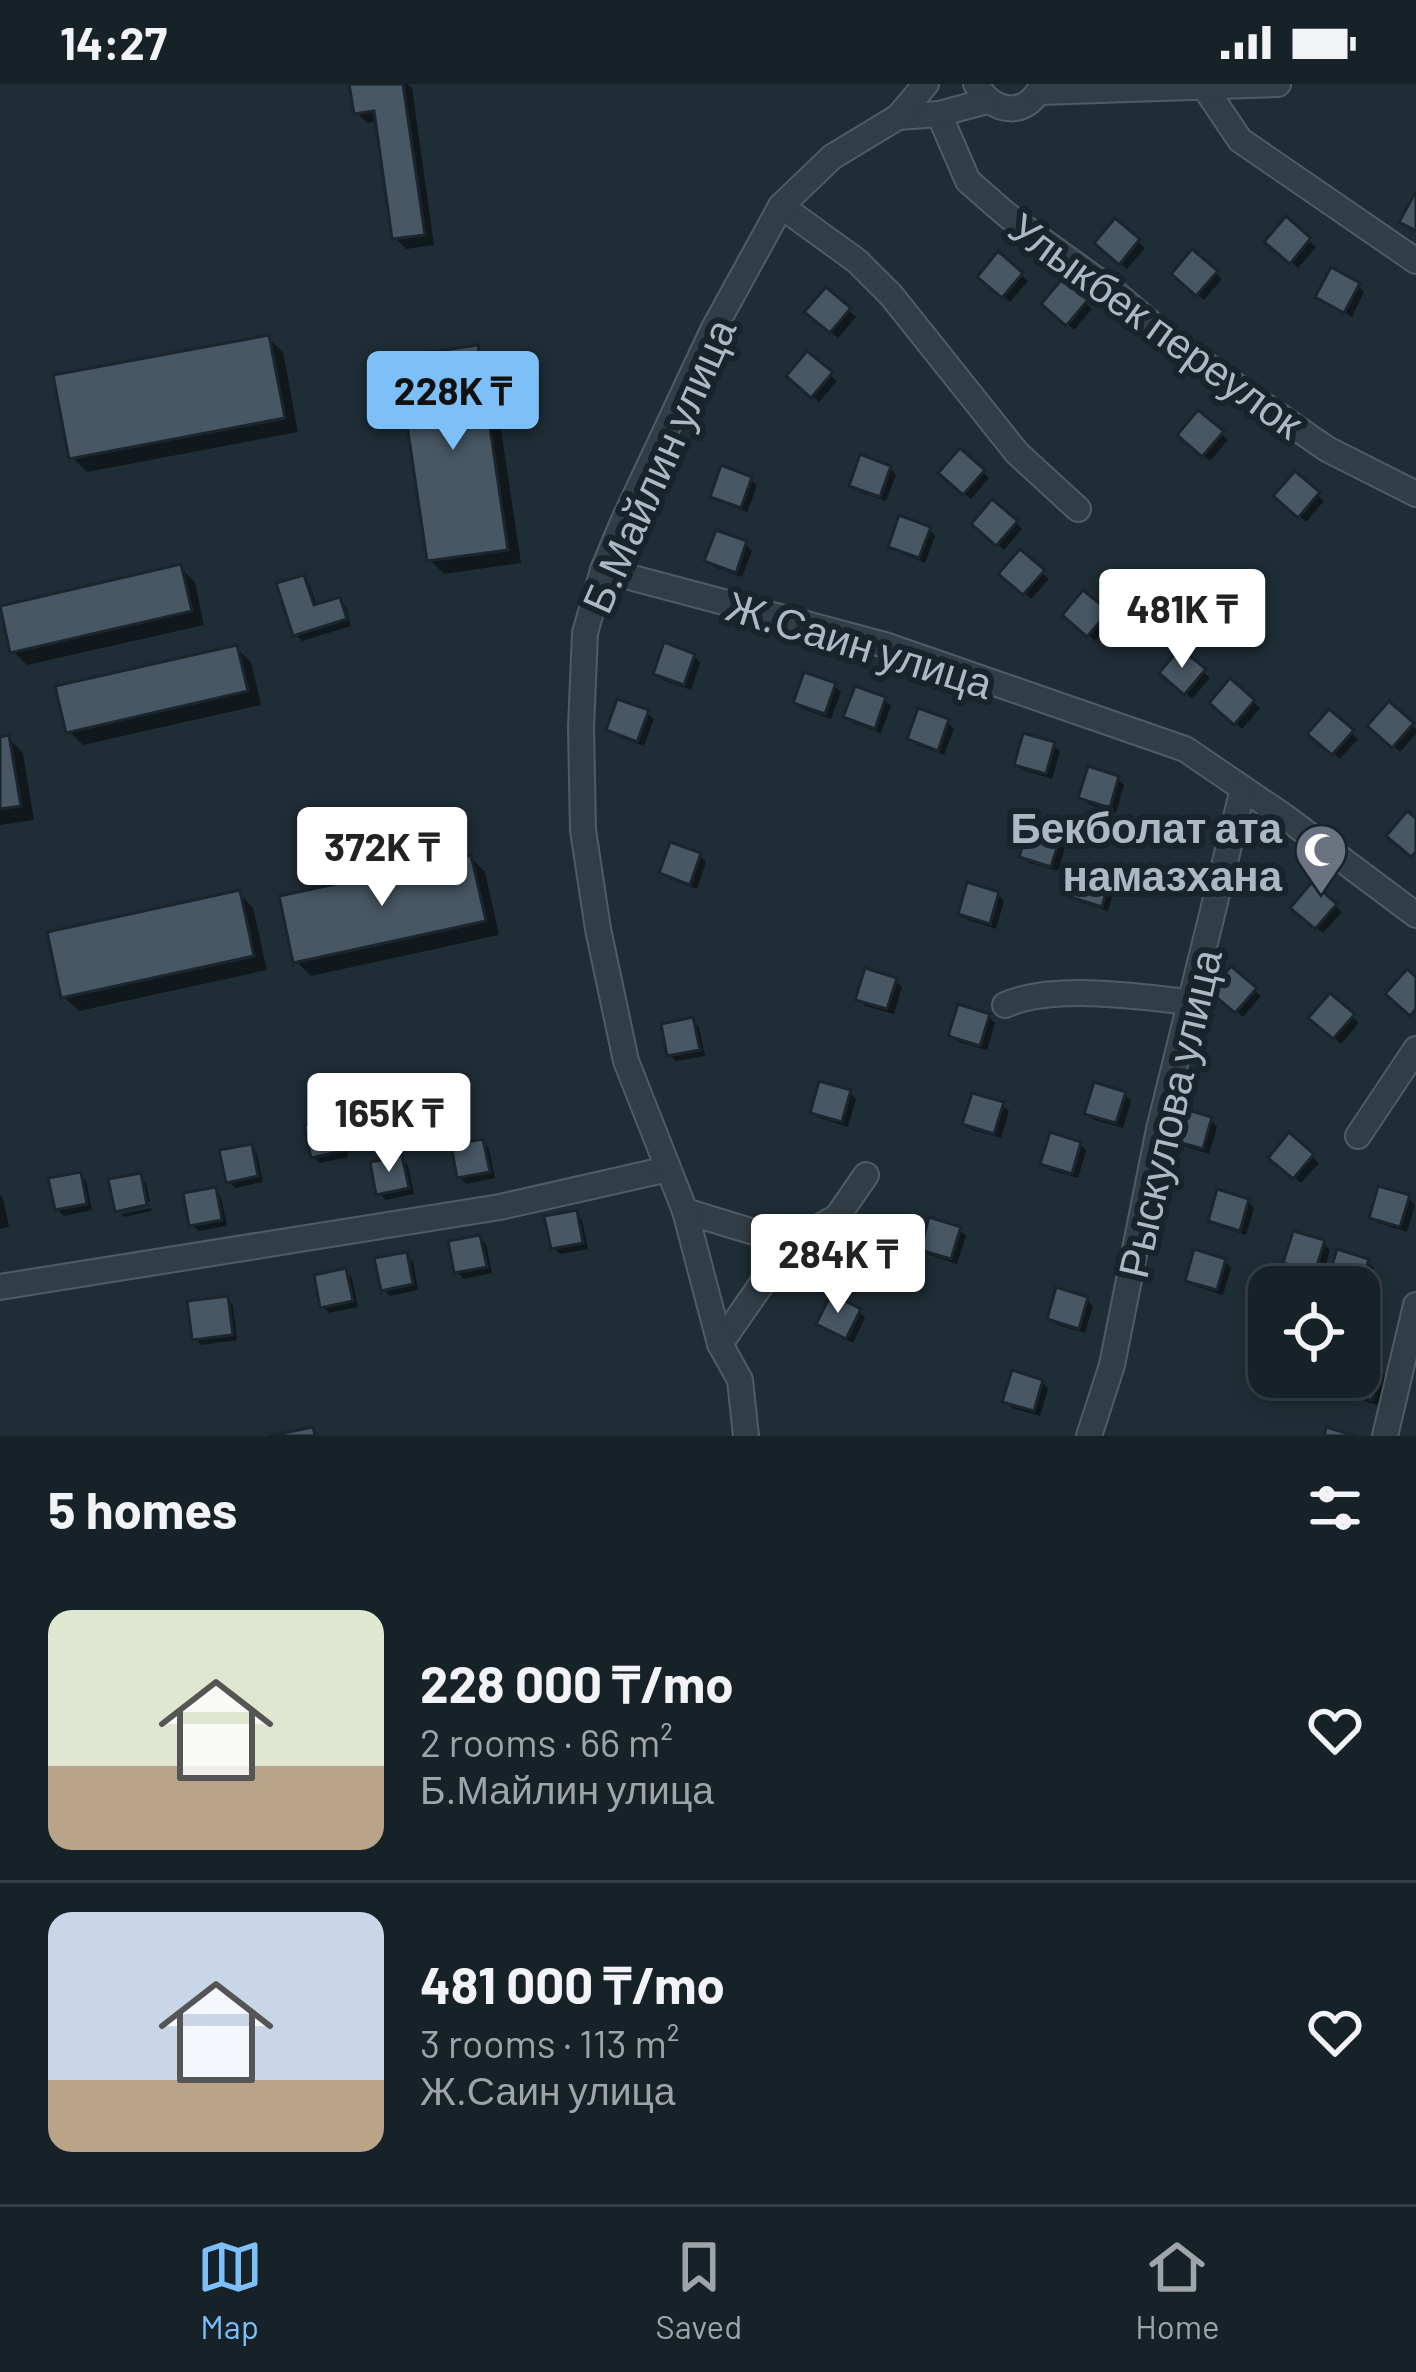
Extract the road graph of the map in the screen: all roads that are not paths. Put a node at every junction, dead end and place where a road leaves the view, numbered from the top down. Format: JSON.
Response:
{"nodes":[{"id":1,"x":926,"y":84,"type":"edge"},
{"id":2,"x":1278,"y":84,"type":"edge"},
{"id":3,"x":1203,"y":85,"type":"edge"},
{"id":4,"x":1042,"y":88,"type":"edge"},
{"id":5,"x":982,"y":92,"type":"edge"},
{"id":6,"x":939,"y":114,"type":"junction"},
{"id":7,"x":898,"y":116,"type":"junction"},
{"id":8,"x":781,"y":206,"type":"junction"},
{"id":9,"x":1416,"y":261,"type":"edge"},
{"id":10,"x":1416,"y":494,"type":"edge"},
{"id":11,"x":1078,"y":509,"type":"dead end"},
{"id":12,"x":603,"y":570,"type":"junction"},
{"id":13,"x":1243,"y":789,"type":"junction"},
{"id":14,"x":1416,"y":915,"type":"edge"},
{"id":15,"x":1191,"y":1002,"type":"junction"},
{"id":16,"x":1006,"y":1005,"type":"dead end"},
{"id":17,"x":1416,"y":1049,"type":"edge"},
{"id":18,"x":1358,"y":1136,"type":"dead end"},
{"id":19,"x":668,"y":1168,"type":"junction"},
{"id":20,"x":866,"y":1174,"type":"dead end"},
{"id":21,"x":685,"y":1211,"type":"junction"},
{"id":22,"x":790,"y":1243,"type":"junction"},
{"id":23,"x":0,"y":1287,"type":"edge"},
{"id":24,"x":1416,"y":1305,"type":"edge"},
{"id":25,"x":721,"y":1344,"type":"junction"},
{"id":26,"x":746,"y":1436,"type":"edge"},
{"id":27,"x":1089,"y":1436,"type":"edge"},
{"id":28,"x":1384,"y":1436,"type":"edge"}],
"edges":[{"from":1,"to":7,"type":"street","name":"Б.Майлин улица"},
{"from":2,"to":3,"type":"street","name":"Б.Майлин улица"},
{"from":3,"to":4,"type":"street","name":"Б.Майлин улица"},
{"from":3,"to":9,"type":"street"},
{"from":4,"to":5,"type":"street","name":"Б.Майлин улица"},
{"from":5,"to":6,"type":"street","name":"Б.Майлин улица"},
{"from":6,"to":7,"type":"street","name":"Б.Майлин улица"},
{"from":6,"to":10,"type":"street","name":"Улыкбек переулок"},
{"from":7,"to":8,"type":"street","name":"Б.Майлин улица"},
{"from":8,"to":11,"type":"street"},
{"from":8,"to":12,"type":"street","name":"Б.Майлин улица"},
{"from":12,"to":13,"type":"street","name":"Ж.Саин улица"},
{"from":12,"to":19,"type":"street","name":"Б.Майлин улица"},
{"from":13,"to":14,"type":"street","name":"Ж.Саин улица"},
{"from":13,"to":15,"type":"street","name":"Рыскулова улица"},
{"from":15,"to":16,"type":"street"},
{"from":15,"to":27,"type":"street","name":"Рыскулова улица"},
{"from":17,"to":18,"type":"street"},
{"from":19,"to":21,"type":"street","name":"Б.Майлин улица"},
{"from":19,"to":23,"type":"street"},
{"from":20,"to":22,"type":"street"},
{"from":21,"to":22,"type":"street"},
{"from":21,"to":25,"type":"street","name":"Б.Майлин улица"},
{"from":22,"to":25,"type":"street"},
{"from":24,"to":28,"type":"street"},
{"from":25,"to":26,"type":"street","name":"Б.Майлин улица"}]}
